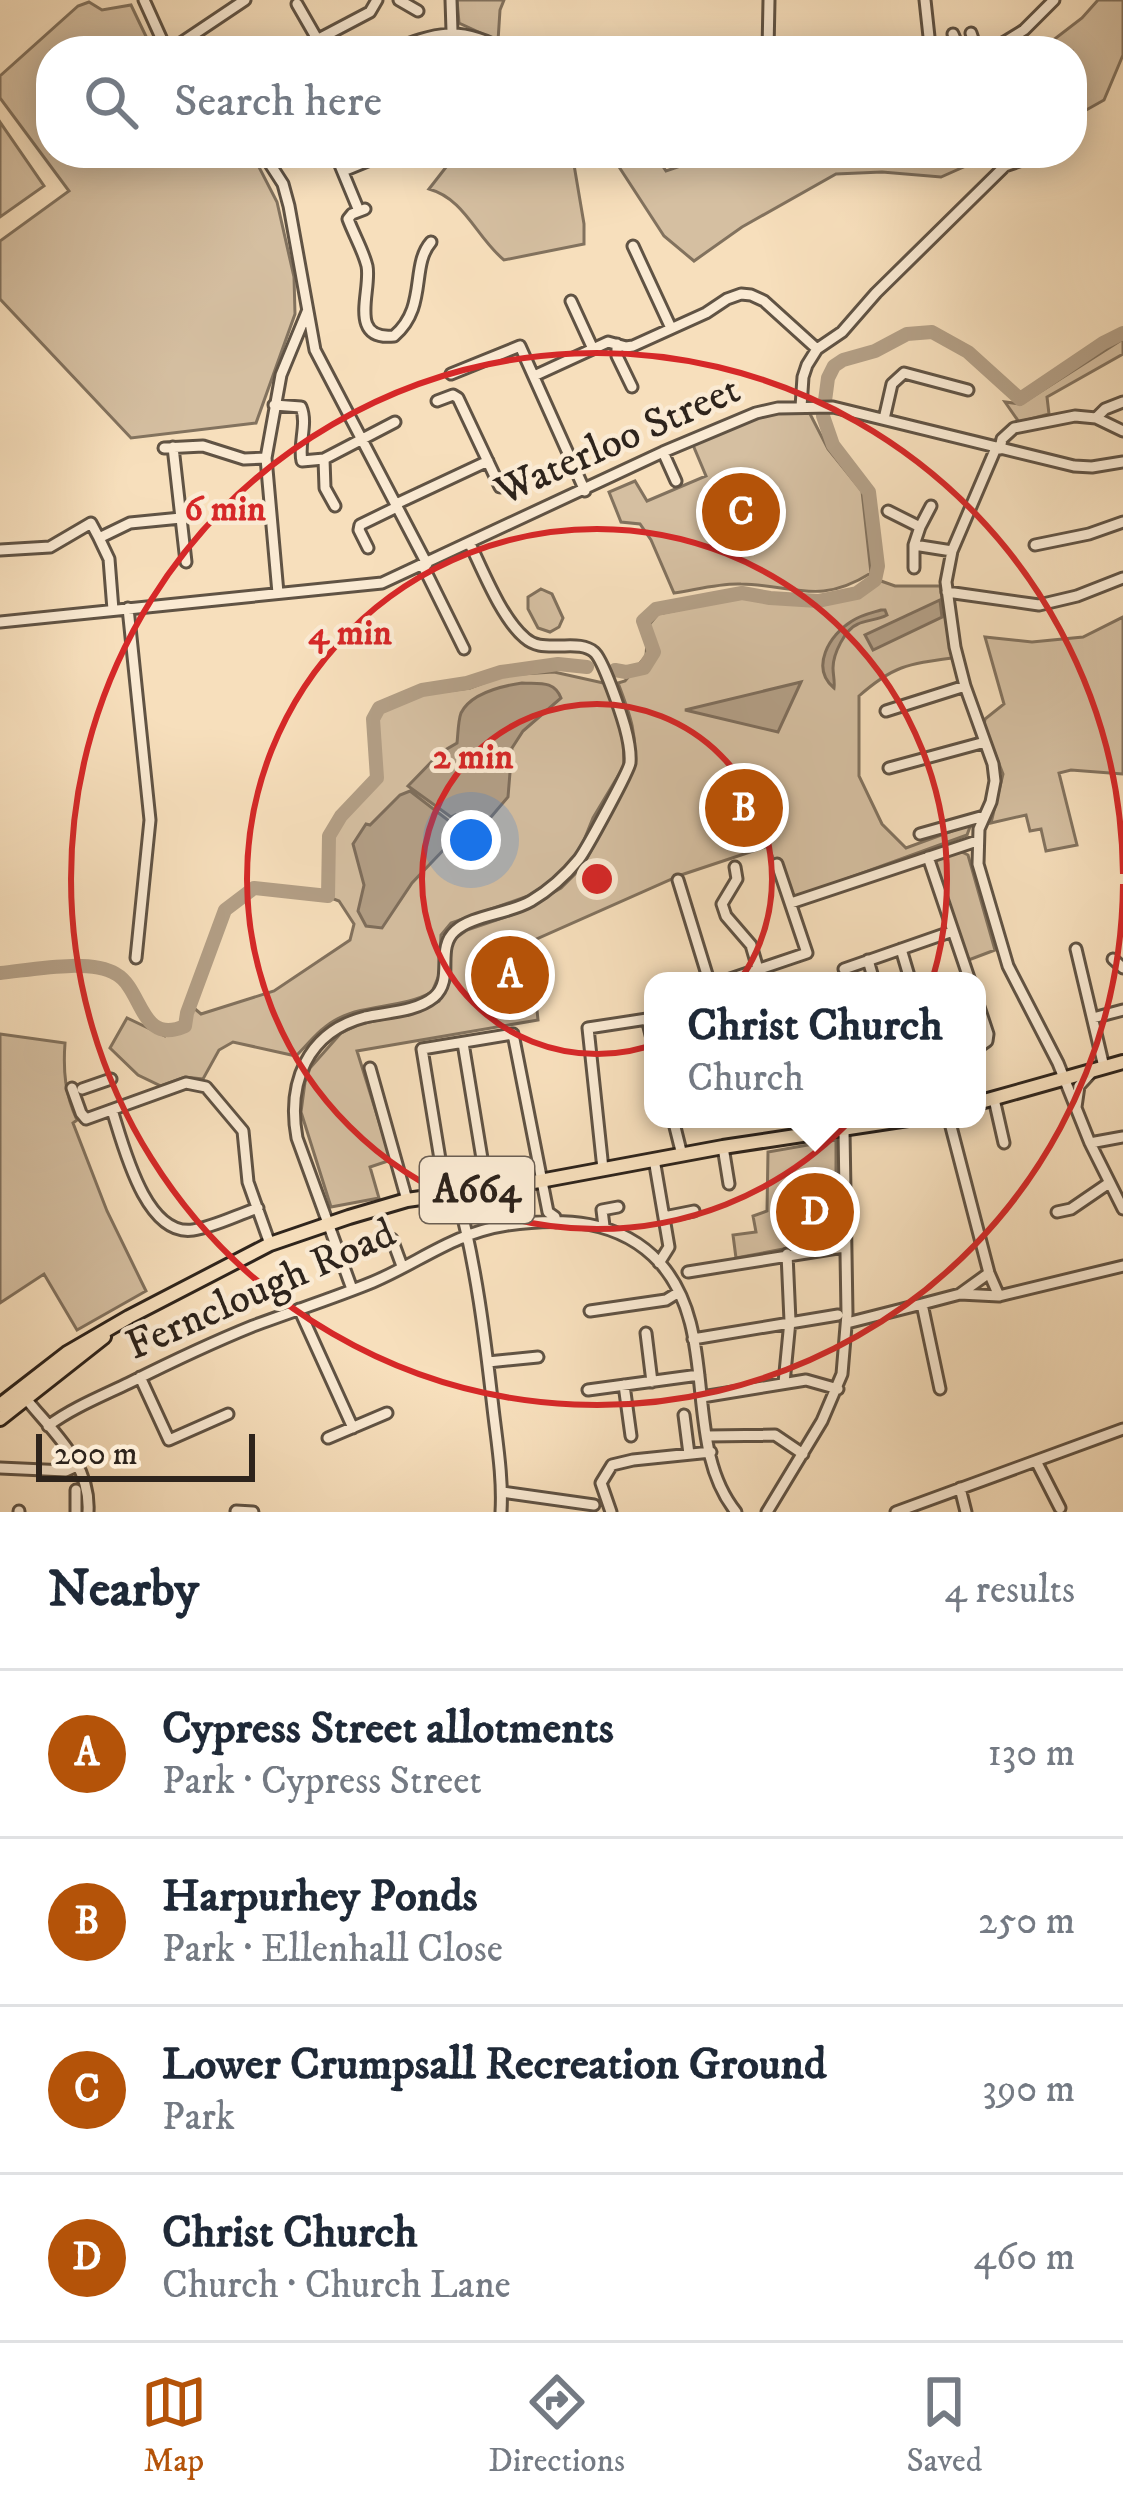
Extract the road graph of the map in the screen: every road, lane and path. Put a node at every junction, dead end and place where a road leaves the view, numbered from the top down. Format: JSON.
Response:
{"nodes":[{"id":1,"x":144,"y":0,"type":"edge"},
{"id":2,"x":245,"y":0,"type":"edge"},
{"id":3,"x":377,"y":0,"type":"edge"},
{"id":4,"x":399,"y":0,"type":"edge"},
{"id":5,"x":452,"y":0,"type":"edge"},
{"id":6,"x":769,"y":0,"type":"edge"},
{"id":7,"x":925,"y":0,"type":"edge"},
{"id":8,"x":1054,"y":0,"type":"edge"},
{"id":9,"x":297,"y":4,"type":"dead end"},
{"id":10,"x":415,"y":6,"type":"edge"},
{"id":11,"x":452,"y":31,"type":"junction"},
{"id":12,"x":971,"y":33,"type":"dead end"},
{"id":13,"x":161,"y":36,"type":"edge"},
{"id":14,"x":191,"y":36,"type":"edge"},
{"id":15,"x":317,"y":36,"type":"edge"},
{"id":16,"x":322,"y":36,"type":"edge"},
{"id":17,"x":433,"y":36,"type":"edge"},
{"id":18,"x":475,"y":36,"type":"edge"},
{"id":19,"x":768,"y":36,"type":"edge"},
{"id":20,"x":929,"y":36,"type":"edge"},
{"id":21,"x":972,"y":36,"type":"edge"},
{"id":22,"x":1013,"y":36,"type":"edge"},
{"id":23,"x":273,"y":168,"type":"edge"},
{"id":24,"x":342,"y":168,"type":"edge"},
{"id":25,"x":352,"y":168,"type":"edge"},
{"id":26,"x":1003,"y":168,"type":"edge"},
{"id":27,"x":343,"y":171,"type":"junction"},
{"id":28,"x":431,"y":242,"type":"dead end"},
{"id":29,"x":411,"y":246,"type":"dead end"},
{"id":30,"x":633,"y":246,"type":"dead end"},
{"id":31,"x":422,"y":253,"type":"junction"},
{"id":32,"x":850,"y":296,"type":"dead end"},
{"id":33,"x":571,"y":301,"type":"dead end"},
{"id":34,"x":863,"y":307,"type":"junction"},
{"id":35,"x":308,"y":309,"type":"junction"},
{"id":36,"x":670,"y":328,"type":"junction"},
{"id":37,"x":617,"y":344,"type":"junction"},
{"id":38,"x":817,"y":349,"type":"junction"},
{"id":39,"x":593,"y":350,"type":"junction"},
{"id":40,"x":452,"y":374,"type":"dead end"},
{"id":41,"x":533,"y":376,"type":"junction"},
{"id":42,"x":632,"y":387,"type":"dead end"},
{"id":43,"x":437,"y":401,"type":"dead end"},
{"id":44,"x":956,"y":401,"type":"dead end"},
{"id":45,"x":1123,"y":402,"type":"edge"},
{"id":46,"x":274,"y":405,"type":"junction"},
{"id":47,"x":801,"y":407,"type":"junction"},
{"id":48,"x":1096,"y":418,"type":"junction"},
{"id":49,"x":884,"y":419,"type":"junction"},
{"id":50,"x":395,"y":422,"type":"dead end"},
{"id":51,"x":1123,"y":431,"type":"edge"},
{"id":52,"x":362,"y":438,"type":"junction"},
{"id":53,"x":998,"y":448,"type":"junction"},
{"id":54,"x":663,"y":452,"type":"junction"},
{"id":55,"x":266,"y":458,"type":"junction"},
{"id":56,"x":324,"y":459,"type":"junction"},
{"id":57,"x":488,"y":461,"type":"junction"},
{"id":58,"x":1123,"y":462,"type":"edge"},
{"id":59,"x":676,"y":481,"type":"dead end"},
{"id":60,"x":500,"y":488,"type":"dead end"},
{"id":61,"x":585,"y":490,"type":"junction"},
{"id":62,"x":396,"y":505,"type":"junction"},
{"id":63,"x":335,"y":506,"type":"dead end"},
{"id":64,"x":931,"y":506,"type":"dead end"},
{"id":65,"x":888,"y":511,"type":"dead end"},
{"id":66,"x":181,"y":518,"type":"junction"},
{"id":67,"x":1123,"y":522,"type":"edge"},
{"id":68,"x":920,"y":527,"type":"junction"},
{"id":69,"x":99,"y":538,"type":"junction"},
{"id":70,"x":470,"y":544,"type":"junction"},
{"id":71,"x":914,"y":545,"type":"junction"},
{"id":72,"x":1035,"y":545,"type":"dead end"},
{"id":73,"x":368,"y":548,"type":"dead end"},
{"id":74,"x":0,"y":550,"type":"edge"},
{"id":75,"x":952,"y":551,"type":"junction"},
{"id":76,"x":186,"y":562,"type":"dead end"},
{"id":77,"x":425,"y":565,"type":"junction"},
{"id":78,"x":914,"y":568,"type":"dead end"},
{"id":79,"x":1123,"y":578,"type":"edge"},
{"id":80,"x":946,"y":592,"type":"junction"},
{"id":81,"x":278,"y":593,"type":"junction"},
{"id":82,"x":128,"y":608,"type":"junction"},
{"id":83,"x":113,"y":610,"type":"junction"},
{"id":84,"x":0,"y":622,"type":"edge"},
{"id":85,"x":464,"y":649,"type":"dead end"},
{"id":86,"x":965,"y":686,"type":"junction"},
{"id":87,"x":886,"y":711,"type":"dead end"},
{"id":88,"x":985,"y":742,"type":"junction"},
{"id":89,"x":889,"y":768,"type":"dead end"},
{"id":90,"x":984,"y":817,"type":"junction"},
{"id":91,"x":920,"y":834,"type":"dead end"},
{"id":92,"x":977,"y":841,"type":"junction"},
{"id":93,"x":928,"y":857,"type":"junction"},
{"id":94,"x":777,"y":864,"type":"dead end"},
{"id":95,"x":735,"y":867,"type":"dead end"},
{"id":96,"x":678,"y":880,"type":"dead end"},
{"id":97,"x":791,"y":903,"type":"junction"},
{"id":98,"x":953,"y":931,"type":"junction"},
{"id":99,"x":902,"y":949,"type":"junction"},
{"id":100,"x":1076,"y":950,"type":"dead end"},
{"id":101,"x":136,"y":958,"type":"dead end"},
{"id":102,"x":1113,"y":959,"type":"dead end"},
{"id":103,"x":868,"y":960,"type":"junction"},
{"id":104,"x":1123,"y":968,"type":"edge"},
{"id":105,"x":758,"y":969,"type":"junction"},
{"id":106,"x":844,"y":969,"type":"dead end"},
{"id":107,"x":706,"y":972,"type":"edge"},
{"id":108,"x":750,"y":972,"type":"edge"},
{"id":109,"x":871,"y":972,"type":"edge"},
{"id":110,"x":908,"y":972,"type":"edge"},
{"id":111,"x":967,"y":972,"type":"edge"},
{"id":112,"x":1123,"y":1010,"type":"edge"},
{"id":113,"x":1093,"y":1018,"type":"junction"},
{"id":114,"x":644,"y":1019,"type":"edge"},
{"id":115,"x":463,"y":1042,"type":"junction"},
{"id":116,"x":1123,"y":1063,"type":"edge"},
{"id":117,"x":370,"y":1068,"type":"dead end"},
{"id":118,"x":1102,"y":1068,"type":"junction"},
{"id":119,"x":1064,"y":1078,"type":"junction"},
{"id":120,"x":994,"y":1099,"type":"junction"},
{"id":121,"x":986,"y":1101,"type":"edge"},
{"id":122,"x":110,"y":1111,"type":"junction"},
{"id":123,"x":1076,"y":1112,"type":"junction"},
{"id":124,"x":675,"y":1128,"type":"edge"},
{"id":125,"x":804,"y":1128,"type":"edge"},
{"id":126,"x":860,"y":1128,"type":"edge"},
{"id":127,"x":951,"y":1128,"type":"edge"},
{"id":128,"x":844,"y":1131,"type":"junction"},
{"id":129,"x":806,"y":1136,"type":"junction"},
{"id":130,"x":1123,"y":1137,"type":"edge"},
{"id":131,"x":1004,"y":1143,"type":"dead end"},
{"id":132,"x":1090,"y":1143,"type":"junction"},
{"id":133,"x":723,"y":1148,"type":"junction"},
{"id":134,"x":682,"y":1154,"type":"junction"},
{"id":135,"x":654,"y":1160,"type":"junction"},
{"id":136,"x":603,"y":1169,"type":"junction"},
{"id":137,"x":540,"y":1181,"type":"junction"},
{"id":138,"x":1108,"y":1183,"type":"junction"},
{"id":139,"x":729,"y":1184,"type":"dead end"},
{"id":140,"x":487,"y":1189,"type":"junction"},
{"id":141,"x":452,"y":1195,"type":"junction"},
{"id":142,"x":407,"y":1200,"type":"junction"},
{"id":143,"x":618,"y":1207,"type":"dead end"},
{"id":144,"x":258,"y":1208,"type":"junction"},
{"id":145,"x":1123,"y":1209,"type":"edge"},
{"id":146,"x":694,"y":1211,"type":"dead end"},
{"id":147,"x":1057,"y":1212,"type":"dead end"},
{"id":148,"x":664,"y":1217,"type":"junction"},
{"id":149,"x":556,"y":1222,"type":"junction"},
{"id":150,"x":328,"y":1224,"type":"junction"},
{"id":151,"x":604,"y":1226,"type":"junction"},
{"id":152,"x":468,"y":1234,"type":"junction"},
{"id":153,"x":270,"y":1244,"type":"junction"},
{"id":154,"x":374,"y":1246,"type":"dead end"},
{"id":155,"x":844,"y":1247,"type":"junction"},
{"id":156,"x":787,"y":1254,"type":"junction"},
{"id":157,"x":659,"y":1263,"type":"junction"},
{"id":158,"x":402,"y":1266,"type":"junction"},
{"id":159,"x":1123,"y":1266,"type":"edge"},
{"id":160,"x":688,"y":1272,"type":"dead end"},
{"id":161,"x":989,"y":1273,"type":"junction"},
{"id":162,"x":352,"y":1289,"type":"junction"},
{"id":163,"x":679,"y":1292,"type":"junction"},
{"id":164,"x":960,"y":1294,"type":"junction"},
{"id":165,"x":999,"y":1296,"type":"junction"},
{"id":166,"x":922,"y":1304,"type":"junction"},
{"id":167,"x":299,"y":1309,"type":"junction"},
{"id":168,"x":590,"y":1311,"type":"dead end"},
{"id":169,"x":843,"y":1319,"type":"junction"},
{"id":170,"x":790,"y":1321,"type":"junction"},
{"id":171,"x":646,"y":1333,"type":"dead end"},
{"id":172,"x":693,"y":1340,"type":"junction"},
{"id":173,"x":538,"y":1357,"type":"dead end"},
{"id":174,"x":488,"y":1362,"type":"junction"},
{"id":175,"x":699,"y":1375,"type":"junction"},
{"id":176,"x":140,"y":1378,"type":"junction"},
{"id":177,"x":652,"y":1382,"type":"junction"},
{"id":178,"x":784,"y":1383,"type":"junction"},
{"id":179,"x":624,"y":1385,"type":"junction"},
{"id":180,"x":838,"y":1389,"type":"junction"},
{"id":181,"x":940,"y":1389,"type":"dead end"},
{"id":182,"x":588,"y":1390,"type":"dead end"},
{"id":183,"x":23,"y":1395,"type":"junction"},
{"id":184,"x":702,"y":1397,"type":"junction"},
{"id":185,"x":0,"y":1405,"type":"edge"},
{"id":186,"x":387,"y":1413,"type":"dead end"},
{"id":187,"x":228,"y":1414,"type":"dead end"},
{"id":188,"x":684,"y":1415,"type":"dead end"},
{"id":189,"x":0,"y":1419,"type":"edge"},
{"id":190,"x":48,"y":1426,"type":"junction"},
{"id":191,"x":353,"y":1427,"type":"junction"},
{"id":192,"x":1123,"y":1429,"type":"edge"},
{"id":193,"x":631,"y":1436,"type":"dead end"},
{"id":194,"x":708,"y":1436,"type":"junction"},
{"id":195,"x":328,"y":1438,"type":"dead end"},
{"id":196,"x":711,"y":1452,"type":"junction"},
{"id":197,"x":688,"y":1454,"type":"junction"},
{"id":198,"x":802,"y":1454,"type":"junction"},
{"id":199,"x":20,"y":1455,"type":"dead end"},
{"id":200,"x":1036,"y":1461,"type":"junction"},
{"id":201,"x":79,"y":1465,"type":"junction"},
{"id":202,"x":0,"y":1468,"type":"edge"},
{"id":203,"x":19,"y":1469,"type":"junction"},
{"id":204,"x":960,"y":1488,"type":"junction"},
{"id":205,"x":76,"y":1490,"type":"dead end"},
{"id":206,"x":502,"y":1492,"type":"junction"},
{"id":207,"x":540,"y":1498,"type":"junction"},
{"id":208,"x":593,"y":1505,"type":"dead end"},
{"id":209,"x":1060,"y":1508,"type":"dead end"},
{"id":210,"x":236,"y":1511,"type":"edge"},
{"id":211,"x":76,"y":1512,"type":"edge"},
{"id":212,"x":88,"y":1512,"type":"edge"},
{"id":213,"x":253,"y":1512,"type":"edge"},
{"id":214,"x":501,"y":1512,"type":"edge"},
{"id":215,"x":540,"y":1512,"type":"edge"},
{"id":216,"x":611,"y":1512,"type":"edge"},
{"id":217,"x":736,"y":1512,"type":"edge"},
{"id":218,"x":767,"y":1512,"type":"edge"},
{"id":219,"x":896,"y":1512,"type":"edge"},
{"id":220,"x":966,"y":1512,"type":"edge"}],
"edges":[{"from":1,"to":13,"type":"street"},
{"from":2,"to":14,"type":"street"},
{"from":3,"to":16,"type":"street"},
{"from":4,"to":10,"type":"street"},
{"from":5,"to":11,"type":"street"},
{"from":6,"to":19,"type":"street"},
{"from":7,"to":20,"type":"street"},
{"from":8,"to":22,"type":"street"},
{"from":9,"to":15,"type":"street"},
{"from":11,"to":17,"type":"street"},
{"from":11,"to":18,"type":"street"},
{"from":12,"to":21,"type":"street"},
{"from":23,"to":35,"type":"street"},
{"from":24,"to":27,"type":"street"},
{"from":25,"to":27,"type":"street"},
{"from":26,"to":34,"type":"street"},
{"from":27,"to":31,"type":"street"},
{"from":28,"to":31,"type":"street"},
{"from":29,"to":31,"type":"street"},
{"from":30,"to":36,"type":"street"},
{"from":32,"to":34,"type":"street"},
{"from":33,"to":39,"type":"street"},
{"from":34,"to":38,"type":"street"},
{"from":35,"to":46,"type":"street"},
{"from":35,"to":52,"type":"street"},
{"from":36,"to":37,"type":"street"},
{"from":36,"to":38,"type":"street"},
{"from":37,"to":39,"type":"street"},
{"from":37,"to":42,"type":"street"},
{"from":38,"to":47,"type":"street"},
{"from":39,"to":41,"type":"street"},
{"from":40,"to":41,"type":"street"},
{"from":41,"to":61,"type":"street"},
{"from":43,"to":57,"type":"street"},
{"from":44,"to":49,"type":"street"},
{"from":45,"to":48,"type":"street"},
{"from":46,"to":55,"type":"street"},
{"from":46,"to":56,"type":"street"},
{"from":47,"to":49,"type":"street","name":"Waterloo Street"},
{"from":47,"to":54,"type":"street","name":"Waterloo Street"},
{"from":48,"to":51,"type":"street"},
{"from":48,"to":53,"type":"street"},
{"from":49,"to":53,"type":"street","name":"Waterloo Street"},
{"from":50,"to":52,"type":"street"},
{"from":52,"to":56,"type":"street"},
{"from":52,"to":62,"type":"street"},
{"from":53,"to":58,"type":"street","name":"Waterloo Street"},
{"from":53,"to":75,"type":"street"},
{"from":54,"to":59,"type":"street"},
{"from":54,"to":61,"type":"street","name":"Waterloo Street"},
{"from":55,"to":66,"type":"street"},
{"from":55,"to":81,"type":"street"},
{"from":56,"to":63,"type":"street"},
{"from":57,"to":60,"type":"street"},
{"from":57,"to":62,"type":"street"},
{"from":61,"to":70,"type":"street","name":"Waterloo Street"},
{"from":62,"to":73,"type":"street"},
{"from":62,"to":77,"type":"street"},
{"from":64,"to":68,"type":"street"},
{"from":65,"to":68,"type":"street"},
{"from":66,"to":69,"type":"street"},
{"from":66,"to":76,"type":"street"},
{"from":67,"to":72,"type":"street"},
{"from":68,"to":71,"type":"street"},
{"from":69,"to":74,"type":"street"},
{"from":69,"to":83,"type":"street"},
{"from":70,"to":77,"type":"street","name":"Waterloo Street"},
{"from":70,"to":150,"type":"street"},
{"from":71,"to":75,"type":"street"},
{"from":71,"to":78,"type":"street"},
{"from":75,"to":80,"type":"street"},
{"from":77,"to":81,"type":"street","name":"Waterloo Street"},
{"from":77,"to":85,"type":"street"},
{"from":79,"to":80,"type":"street"},
{"from":80,"to":86,"type":"street"},
{"from":81,"to":82,"type":"street","name":"Waterloo Street"},
{"from":82,"to":83,"type":"street","name":"Waterloo Street"},
{"from":82,"to":101,"type":"street"},
{"from":83,"to":84,"type":"street","name":"Waterloo Street"},
{"from":86,"to":87,"type":"street"},
{"from":86,"to":88,"type":"street"},
{"from":88,"to":89,"type":"street"},
{"from":88,"to":90,"type":"street"},
{"from":90,"to":91,"type":"street"},
{"from":90,"to":92,"type":"street"},
{"from":92,"to":93,"type":"street"},
{"from":92,"to":119,"type":"street"},
{"from":93,"to":97,"type":"street"},
{"from":93,"to":98,"type":"street"},
{"from":94,"to":97,"type":"street"},
{"from":95,"to":105,"type":"street"},
{"from":96,"to":107,"type":"street"},
{"from":97,"to":105,"type":"street"},
{"from":98,"to":99,"type":"street"},
{"from":98,"to":111,"type":"street"},
{"from":99,"to":103,"type":"street"},
{"from":99,"to":110,"type":"street"},
{"from":100,"to":113,"type":"street"},
{"from":102,"to":104,"type":"street"},
{"from":103,"to":106,"type":"street"},
{"from":103,"to":109,"type":"street"},
{"from":105,"to":108,"type":"street"},
{"from":112,"to":113,"type":"street"},
{"from":113,"to":118,"type":"street"},
{"from":114,"to":136,"type":"street"},
{"from":115,"to":137,"type":"street"},
{"from":115,"to":140,"type":"street"},
{"from":115,"to":141,"type":"street"},
{"from":116,"to":118,"type":"main road"},
{"from":117,"to":142,"type":"street"},
{"from":118,"to":119,"type":"main road"},
{"from":118,"to":123,"type":"street"},
{"from":119,"to":120,"type":"main road"},
{"from":119,"to":123,"type":"street"},
{"from":120,"to":121,"type":"main road"},
{"from":120,"to":131,"type":"street"},
{"from":122,"to":122,"type":"street"},
{"from":122,"to":144,"type":"street"},
{"from":122,"to":144,"type":"street"},
{"from":123,"to":132,"type":"street"},
{"from":124,"to":134,"type":"street"},
{"from":125,"to":129,"type":"street"},
{"from":126,"to":128,"type":"main road","number":"A664"},
{"from":127,"to":161,"type":"street"},
{"from":128,"to":129,"type":"main road","number":"A664"},
{"from":128,"to":155,"type":"street"},
{"from":129,"to":133,"type":"main road","number":"A664"},
{"from":130,"to":132,"type":"street"},
{"from":132,"to":138,"type":"street"},
{"from":133,"to":134,"type":"main road","number":"A664"},
{"from":133,"to":139,"type":"street"},
{"from":134,"to":135,"type":"main road","number":"A664"},
{"from":135,"to":136,"type":"main road","number":"A664"},
{"from":135,"to":148,"type":"street"},
{"from":136,"to":137,"type":"main road","number":"A664"},
{"from":137,"to":140,"type":"main road","number":"A664"},
{"from":137,"to":149,"type":"street"},
{"from":138,"to":145,"type":"street"},
{"from":138,"to":147,"type":"street"},
{"from":140,"to":141,"type":"main road","number":"A664"},
{"from":141,"to":142,"type":"main road","number":"A664"},
{"from":141,"to":152,"type":"street"},
{"from":142,"to":150,"type":"main road","number":"A664"},
{"from":143,"to":151,"type":"street"},
{"from":144,"to":153,"type":"street"},
{"from":146,"to":148,"type":"street"},
{"from":148,"to":157,"type":"street"},
{"from":149,"to":151,"type":"street","name":"Fernclough Road"},
{"from":149,"to":152,"type":"street","name":"Fernclough Road"},
{"from":150,"to":153,"type":"main road","number":"A664"},
{"from":150,"to":162,"type":"street"},
{"from":151,"to":157,"type":"street","name":"Fernclough Road"},
{"from":152,"to":158,"type":"street","name":"Fernclough Road"},
{"from":152,"to":174,"type":"street"},
{"from":153,"to":183,"type":"main road","number":"A664"},
{"from":154,"to":158,"type":"street"},
{"from":155,"to":156,"type":"street"},
{"from":155,"to":169,"type":"street"},
{"from":156,"to":160,"type":"street"},
{"from":156,"to":170,"type":"street"},
{"from":157,"to":163,"type":"street","name":"Fernclough Road"},
{"from":158,"to":162,"type":"street","name":"Fernclough Road"},
{"from":159,"to":165,"type":"street"},
{"from":161,"to":164,"type":"street"},
{"from":161,"to":165,"type":"street"},
{"from":162,"to":167,"type":"street","name":"Fernclough Road"},
{"from":163,"to":168,"type":"street"},
{"from":163,"to":172,"type":"street","name":"Fernclough Road"},
{"from":164,"to":165,"type":"street"},
{"from":164,"to":166,"type":"street"},
{"from":166,"to":169,"type":"street"},
{"from":166,"to":181,"type":"street"},
{"from":167,"to":176,"type":"street","name":"Fernclough Road"},
{"from":167,"to":191,"type":"street"},
{"from":169,"to":170,"type":"street"},
{"from":169,"to":180,"type":"street"},
{"from":170,"to":172,"type":"street"},
{"from":170,"to":178,"type":"street"},
{"from":171,"to":177,"type":"street"},
{"from":172,"to":175,"type":"street","name":"Fernclough Road"},
{"from":173,"to":174,"type":"street"},
{"from":174,"to":206,"type":"street"},
{"from":175,"to":177,"type":"street"},
{"from":175,"to":184,"type":"street","name":"Fernclough Road"},
{"from":176,"to":187,"type":"street"},
{"from":176,"to":190,"type":"street","name":"Fernclough Road"},
{"from":177,"to":179,"type":"street"},
{"from":178,"to":180,"type":"street"},
{"from":178,"to":184,"type":"street"},
{"from":179,"to":182,"type":"street"},
{"from":179,"to":193,"type":"street"},
{"from":180,"to":198,"type":"street"},
{"from":183,"to":185,"type":"main road","number":"A664"},
{"from":183,"to":189,"type":"main road","number":"A664"},
{"from":183,"to":190,"type":"street"},
{"from":184,"to":194,"type":"street","name":"Fernclough Road"},
{"from":186,"to":191,"type":"street"},
{"from":188,"to":197,"type":"street"},
{"from":190,"to":201,"type":"street"},
{"from":191,"to":195,"type":"street"},
{"from":192,"to":200,"type":"street"},
{"from":194,"to":196,"type":"street","name":"Fernclough Road"},
{"from":194,"to":198,"type":"street"},
{"from":196,"to":197,"type":"street"},
{"from":196,"to":217,"type":"street","name":"Fernclough Road"},
{"from":197,"to":216,"type":"street"},
{"from":198,"to":218,"type":"street"},
{"from":199,"to":203,"type":"street"},
{"from":200,"to":204,"type":"street"},
{"from":200,"to":209,"type":"street"},
{"from":201,"to":203,"type":"street"},
{"from":201,"to":212,"type":"street"},
{"from":202,"to":203,"type":"street"},
{"from":204,"to":219,"type":"street"},
{"from":204,"to":220,"type":"street"},
{"from":205,"to":211,"type":"street"},
{"from":206,"to":207,"type":"street"},
{"from":206,"to":214,"type":"street"},
{"from":207,"to":208,"type":"street"},
{"from":207,"to":215,"type":"street"},
{"from":210,"to":213,"type":"street"}]}
